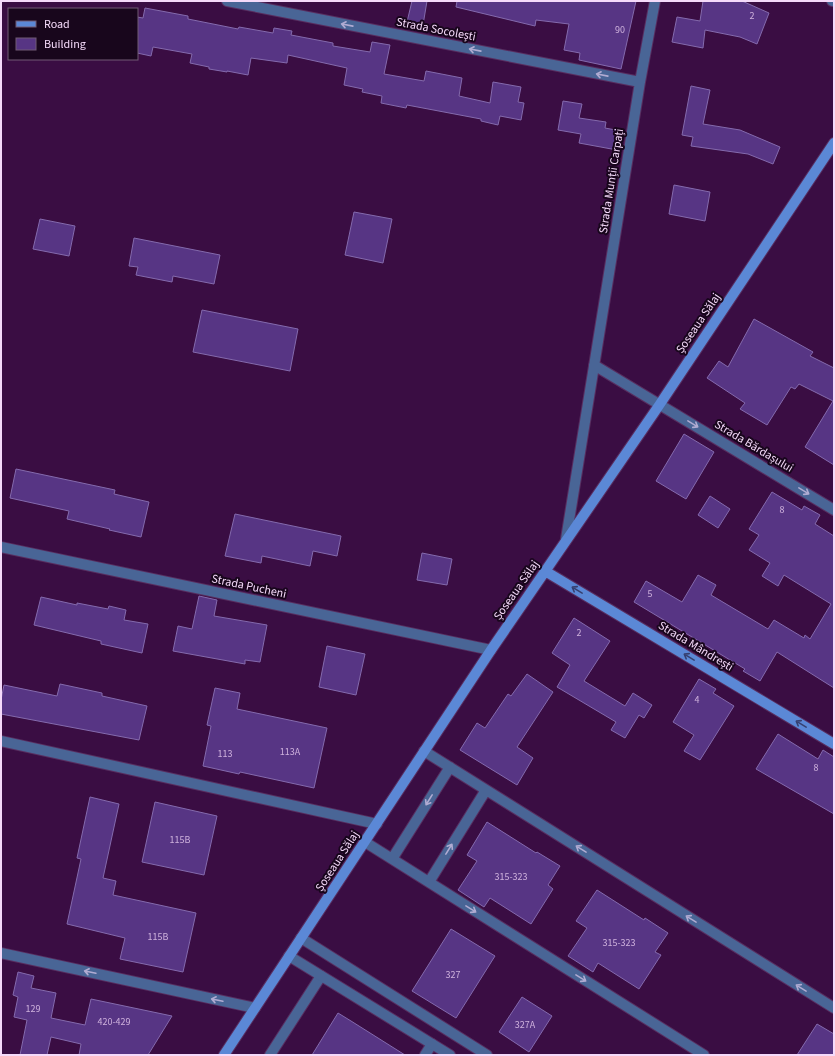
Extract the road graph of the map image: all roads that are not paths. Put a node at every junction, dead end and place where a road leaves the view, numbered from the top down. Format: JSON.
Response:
{"nodes":[{"id":1,"x":227,"y":1,"type":"edge"},
{"id":2,"x":655,"y":1,"type":"edge"},
{"id":3,"x":640,"y":82,"type":"junction"},
{"id":4,"x":834,"y":143,"type":"edge"},
{"id":5,"x":594,"y":365,"type":"junction"},
{"id":6,"x":660,"y":404,"type":"junction"},
{"id":7,"x":834,"y":510,"type":"edge"},
{"id":8,"x":566,"y":540,"type":"junction"},
{"id":9,"x":1,"y":547,"type":"edge"},
{"id":10,"x":545,"y":571,"type":"junction"},
{"id":11,"x":491,"y":650,"type":"junction"},
{"id":12,"x":1,"y":741,"type":"edge"},
{"id":13,"x":834,"y":744,"type":"edge"},
{"id":14,"x":424,"y":751,"type":"junction"},
{"id":15,"x":450,"y":767,"type":"junction"},
{"id":16,"x":486,"y":790,"type":"junction"},
{"id":17,"x":377,"y":824,"type":"junction"},
{"id":18,"x":365,"y":842,"type":"junction"},
{"id":19,"x":392,"y":859,"type":"junction"},
{"id":20,"x":429,"y":882,"type":"junction"},
{"id":21,"x":301,"y":938,"type":"junction"},
{"id":22,"x":1,"y":953,"type":"edge"},
{"id":23,"x":289,"y":956,"type":"junction"},
{"id":24,"x":320,"y":976,"type":"junction"},
{"id":25,"x":255,"y":1008,"type":"junction"},
{"id":26,"x":834,"y":1008,"type":"edge"},
{"id":27,"x":432,"y":1044,"type":"junction"},
{"id":28,"x":224,"y":1055,"type":"edge"},
{"id":29,"x":270,"y":1055,"type":"edge"},
{"id":30,"x":425,"y":1055,"type":"edge"},
{"id":31,"x":450,"y":1055,"type":"edge"},
{"id":32,"x":487,"y":1055,"type":"edge"},
{"id":33,"x":704,"y":1055,"type":"edge"}],
"edges":[{"from":3,"to":1,"type":"street","name":"Strada Socolești","one_way":true},
{"from":2,"to":3,"type":"street","name":"Strada Munții Carpați"},
{"from":3,"to":5,"type":"street","name":"Strada Munții Carpați"},
{"from":4,"to":6,"type":"street","name":"Șoseaua Sălaj"},
{"from":5,"to":6,"type":"street"},
{"from":5,"to":8,"type":"street","name":"Strada Munții Carpați"},
{"from":6,"to":7,"type":"street","name":"Strada Bărdașului","one_way":true},
{"from":6,"to":8,"type":"street","name":"Șoseaua Sălaj"},
{"from":8,"to":10,"type":"street","name":"Șoseaua Sălaj"},
{"from":9,"to":11,"type":"street","name":"Strada Pucheni"},
{"from":10,"to":11,"type":"street","name":"Șoseaua Sălaj"},
{"from":13,"to":10,"type":"street","name":"Strada Mândrești","one_way":true},
{"from":11,"to":14,"type":"street","name":"Șoseaua Sălaj"},
{"from":12,"to":17,"type":"street"},
{"from":14,"to":15,"type":"street"},
{"from":14,"to":17,"type":"street","name":"Șoseaua Sălaj"},
{"from":15,"to":16,"type":"street"},
{"from":15,"to":19,"type":"street","one_way":true},
{"from":20,"to":16,"type":"street","one_way":true},
{"from":26,"to":16,"type":"street","one_way":true},
{"from":17,"to":18,"type":"street","name":"Șoseaua Sălaj"},
{"from":18,"to":19,"type":"street"},
{"from":18,"to":21,"type":"street","name":"Șoseaua Sălaj"},
{"from":19,"to":20,"type":"street"},
{"from":20,"to":33,"type":"street","one_way":true},
{"from":21,"to":23,"type":"street","name":"Șoseaua Sălaj"},
{"from":21,"to":32,"type":"street"},
{"from":25,"to":22,"type":"street","one_way":true},
{"from":23,"to":24,"type":"street"},
{"from":23,"to":25,"type":"street","name":"Șoseaua Sălaj"},
{"from":24,"to":27,"type":"street"},
{"from":24,"to":29,"type":"street"},
{"from":25,"to":28,"type":"street","name":"Șoseaua Sălaj"},
{"from":27,"to":30,"type":"street"},
{"from":27,"to":31,"type":"street"}]}
